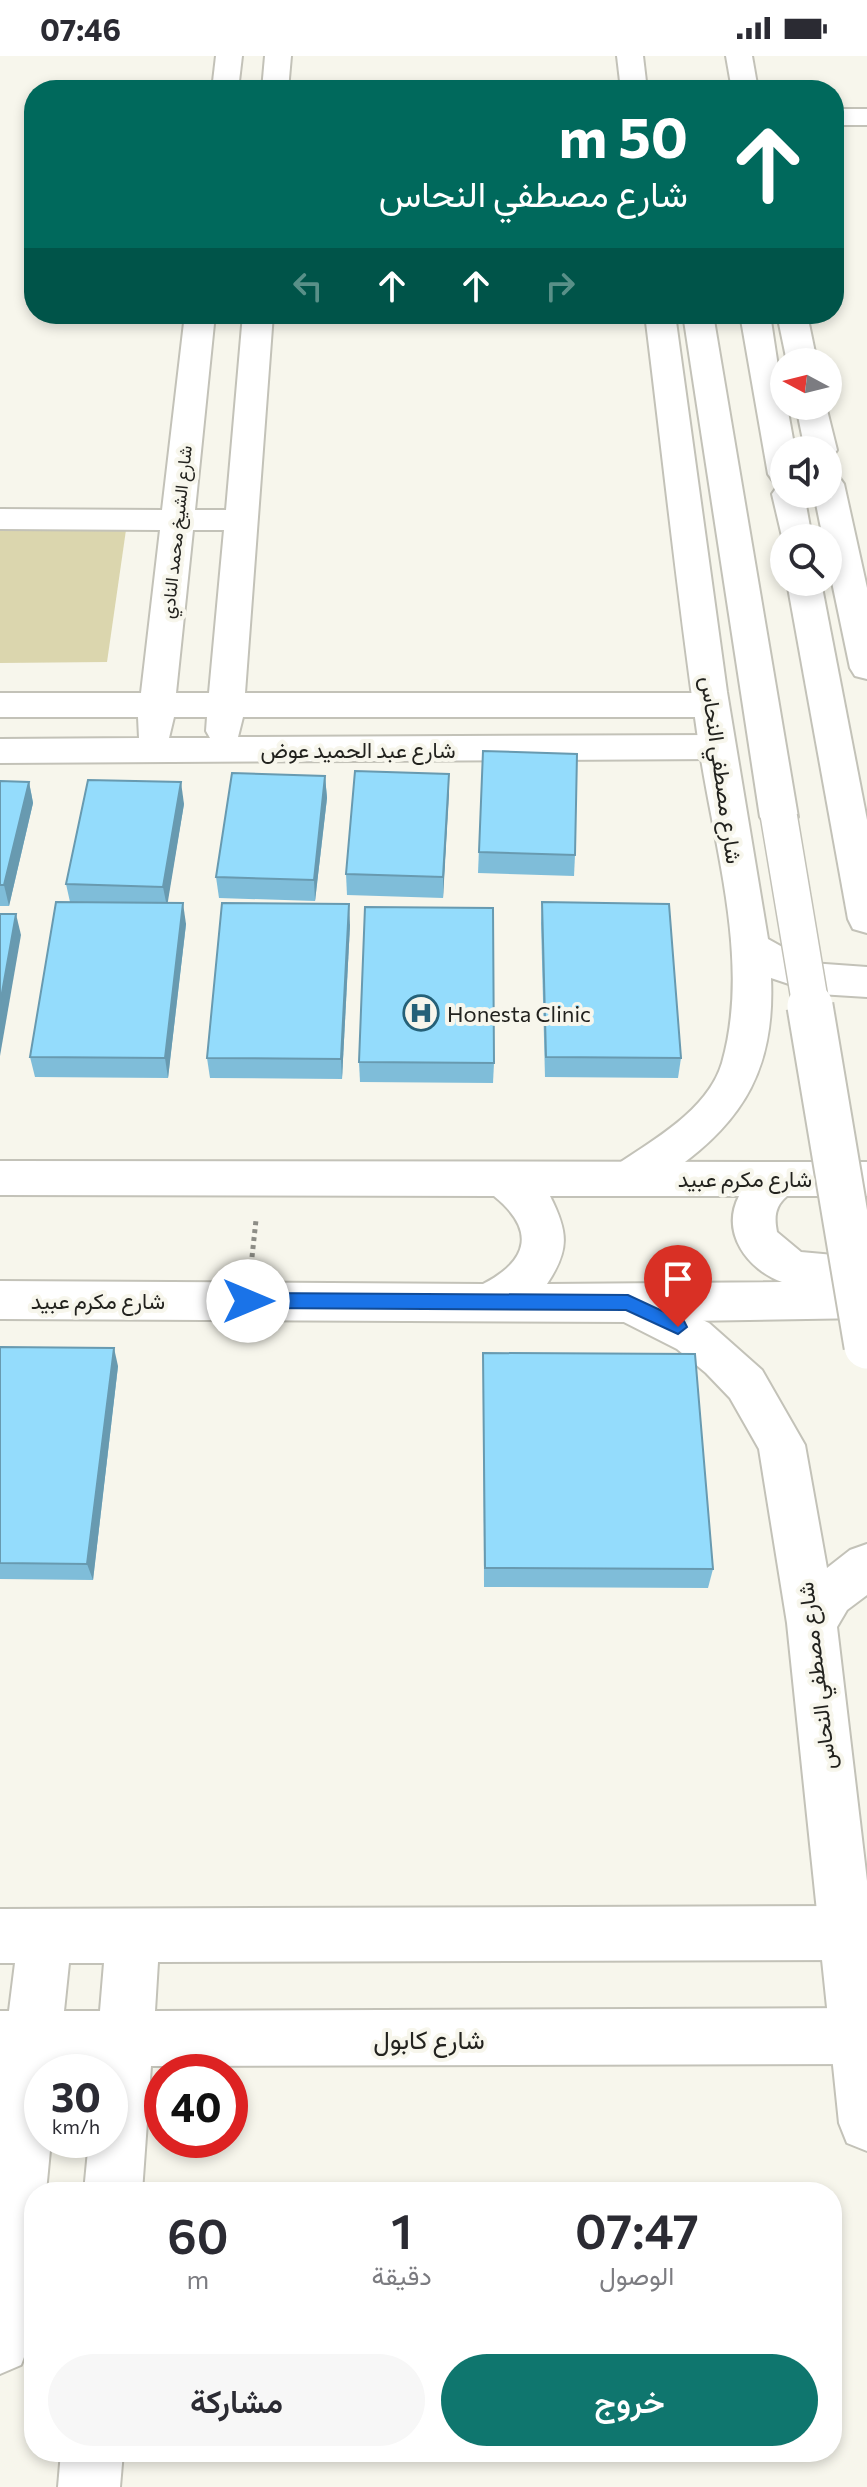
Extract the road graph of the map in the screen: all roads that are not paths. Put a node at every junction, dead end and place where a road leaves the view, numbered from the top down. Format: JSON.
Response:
{"nodes":[{"id":1,"x":229,"y":56,"type":"edge"},
{"id":2,"x":278,"y":56,"type":"edge"},
{"id":3,"x":630,"y":56,"type":"edge"},
{"id":4,"x":739,"y":56,"type":"edge"},
{"id":5,"x":226,"y":80,"type":"edge"},
{"id":6,"x":276,"y":80,"type":"edge"},
{"id":7,"x":633,"y":80,"type":"edge"},
{"id":8,"x":743,"y":80,"type":"edge"},
{"id":9,"x":844,"y":117,"type":"edge"},
{"id":10,"x":867,"y":117,"type":"edge"},
{"id":11,"x":199,"y":324,"type":"edge"},
{"id":12,"x":257,"y":324,"type":"edge"},
{"id":13,"x":661,"y":324,"type":"edge"},
{"id":14,"x":700,"y":324,"type":"edge"},
{"id":15,"x":757,"y":324,"type":"edge"},
{"id":16,"x":794,"y":324,"type":"edge"},
{"id":17,"x":799,"y":348,"type":"edge"},
{"id":18,"x":777,"y":436,"type":"edge"},
{"id":19,"x":833,"y":508,"type":"edge"},
{"id":20,"x":0,"y":519,"type":"edge"},
{"id":21,"x":177,"y":520,"type":"junction"},
{"id":22,"x":242,"y":520,"type":"junction"},
{"id":23,"x":807,"y":596,"type":"edge"},
{"id":24,"x":867,"y":668,"type":"edge"},
{"id":25,"x":158,"y":704,"type":"junction"},
{"id":26,"x":226,"y":704,"type":"junction"},
{"id":27,"x":0,"y":705,"type":"edge"},
{"id":28,"x":711,"y":705,"type":"junction"},
{"id":29,"x":717,"y":747,"type":"junction"},
{"id":30,"x":151,"y":750,"type":"junction"},
{"id":31,"x":224,"y":750,"type":"junction"},
{"id":32,"x":0,"y":751,"type":"edge"},
{"id":33,"x":867,"y":919,"type":"edge"},
{"id":34,"x":748,"y":945,"type":"junction"},
{"id":35,"x":867,"y":982,"type":"edge"},
{"id":36,"x":0,"y":1178,"type":"edge"},
{"id":37,"x":630,"y":1178,"type":"junction"},
{"id":38,"x":779,"y":1178,"type":"junction"},
{"id":39,"x":867,"y":1179,"type":"edge"},
{"id":40,"x":505,"y":1180,"type":"junction"},
{"id":41,"x":867,"y":1274,"type":"edge"},
{"id":42,"x":867,"y":1299,"type":"edge"},
{"id":43,"x":0,"y":1300,"type":"edge"},
{"id":44,"x":491,"y":1301,"type":"junction"},
{"id":45,"x":628,"y":1303,"type":"junction"},
{"id":46,"x":867,"y":1346,"type":"edge"},
{"id":47,"x":867,"y":1566,"type":"edge"},
{"id":48,"x":812,"y":1623,"type":"junction"},
{"id":49,"x":845,"y":1933,"type":"junction"},
{"id":50,"x":133,"y":1935,"type":"junction"},
{"id":51,"x":22,"y":1936,"type":"edge"},
{"id":52,"x":857,"y":2036,"type":"junction"},
{"id":53,"x":16,"y":2039,"type":"edge"},
{"id":54,"x":125,"y":2039,"type":"junction"},
{"id":55,"x":867,"y":2123,"type":"edge"},
{"id":56,"x":114,"y":2182,"type":"edge"},
{"id":57,"x":0,"y":2344,"type":"edge"},
{"id":58,"x":91,"y":2462,"type":"edge"},
{"id":59,"x":89,"y":2487,"type":"edge"}],
"edges":[{"from":1,"to":5,"type":"street"},
{"from":2,"to":6,"type":"street"},
{"from":3,"to":7,"type":"street"},
{"from":4,"to":8,"type":"street"},
{"from":9,"to":10,"type":"street"},
{"from":11,"to":21,"type":"street","name":"شارع الشيخ محمد النادي"},
{"from":12,"to":22,"type":"street"},
{"from":13,"to":28,"type":"street","name":"شارع مصطفي النحاس"},
{"from":14,"to":46,"type":"street","bridge":true},
{"from":15,"to":18,"type":"street"},
{"from":16,"to":17,"type":"street"},
{"from":19,"to":24,"type":"street"},
{"from":20,"to":21,"type":"street"},
{"from":21,"to":22,"type":"street"},
{"from":21,"to":25,"type":"street","name":"شارع الشيخ محمد النادي"},
{"from":22,"to":26,"type":"street"},
{"from":23,"to":33,"type":"street"},
{"from":25,"to":26,"type":"street","name":"شارع عبد الحميد عوض"},
{"from":25,"to":27,"type":"street","name":"شارع عبد الحميد عوض"},
{"from":25,"to":30,"type":"street","name":"شارع الشيخ محمد النادي"},
{"from":26,"to":28,"type":"street","name":"شارع عبد الحميد عوض"},
{"from":26,"to":31,"type":"street"},
{"from":28,"to":29,"type":"street","name":"شارع مصطفي النحاس"},
{"from":29,"to":31,"type":"street","name":"شارع عبد الحميد عوض"},
{"from":29,"to":34,"type":"street","name":"شارع مصطفي النحاس"},
{"from":30,"to":31,"type":"street","name":"شارع عبد الحميد عوض"},
{"from":30,"to":32,"type":"street","name":"شارع عبد الحميد عوض"},
{"from":34,"to":35,"type":"street"},
{"from":34,"to":37,"type":"street","name":"شارع مصطفي النحاس"},
{"from":36,"to":40,"type":"street","name":"شارع مكرم عبيد"},
{"from":37,"to":38,"type":"street","name":"شارع مكرم عبيد"},
{"from":37,"to":40,"type":"street","name":"شارع مكرم عبيد"},
{"from":38,"to":39,"type":"street","name":"شارع مكرم عبيد"},
{"from":38,"to":41,"type":"street"},
{"from":40,"to":44,"type":"street"},
{"from":42,"to":45,"type":"street","name":"شارع مكرم عبيد"},
{"from":43,"to":44,"type":"street","name":"شارع مكرم عبيد"},
{"from":44,"to":45,"type":"street","name":"شارع مكرم عبيد"},
{"from":45,"to":48,"type":"street","name":"شارع مصطفي النحاس"},
{"from":47,"to":48,"type":"street"},
{"from":48,"to":49,"type":"street","name":"شارع مصطفي النحاس"},
{"from":49,"to":50,"type":"street"},
{"from":49,"to":52,"type":"street","name":"شارع مصطفي النحاس"},
{"from":50,"to":51,"type":"street"},
{"from":50,"to":54,"type":"street"},
{"from":51,"to":53,"type":"street"},
{"from":52,"to":54,"type":"street","name":"شارع كابول"},
{"from":52,"to":55,"type":"street","name":"شارع مصطفي النحاس"},
{"from":53,"to":54,"type":"street","name":"شارع كابول"},
{"from":53,"to":57,"type":"street"},
{"from":54,"to":56,"type":"street"},
{"from":58,"to":59,"type":"street"}]}
